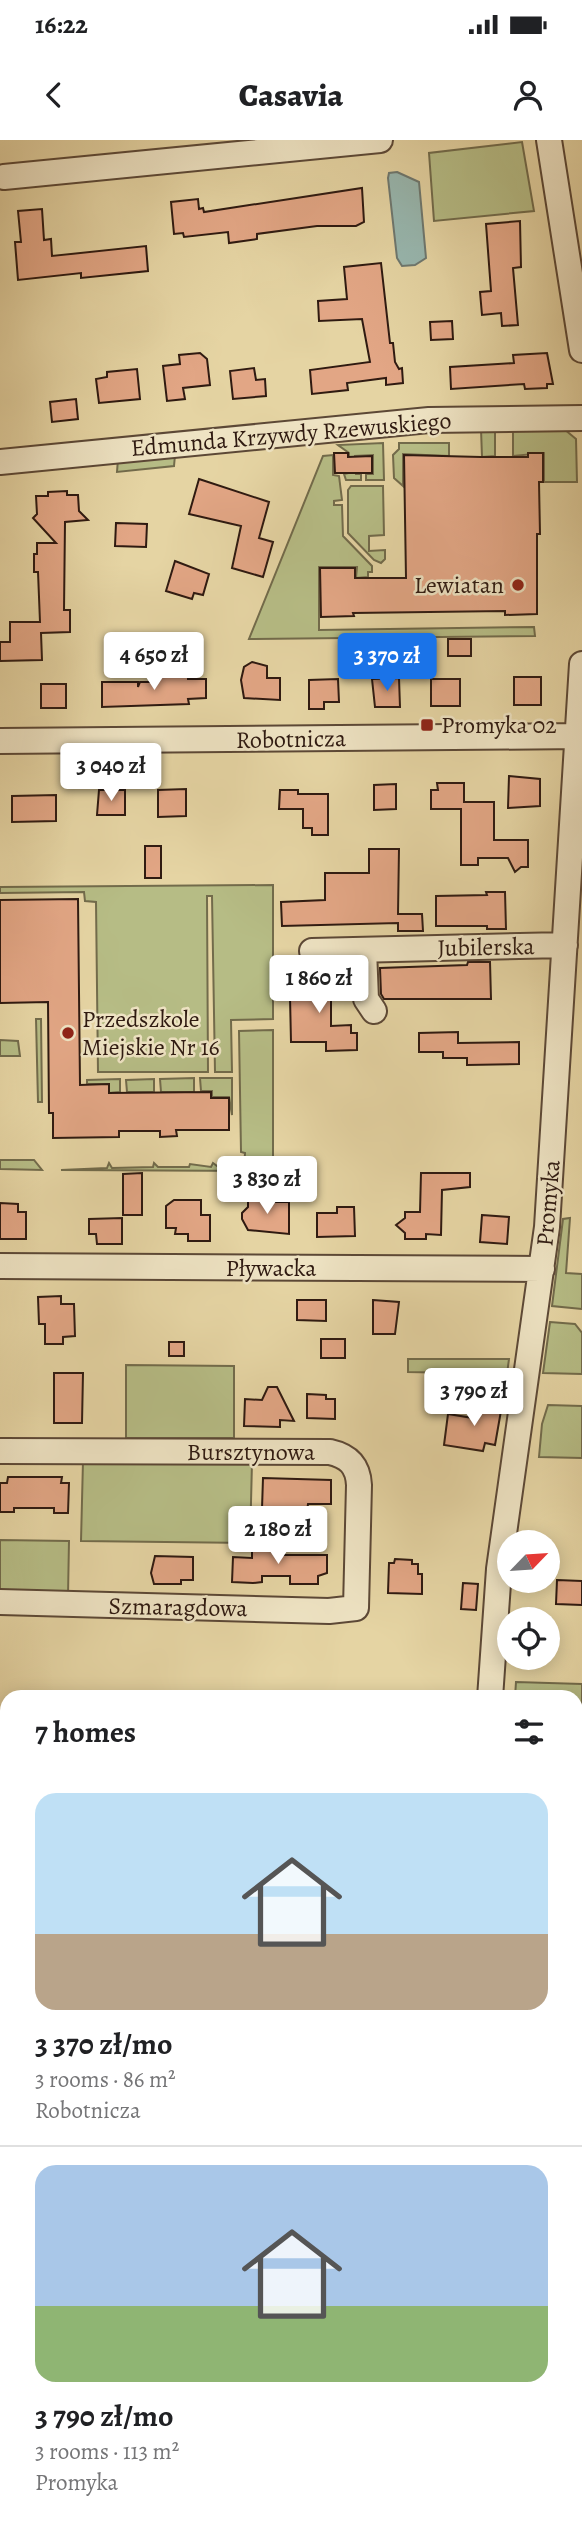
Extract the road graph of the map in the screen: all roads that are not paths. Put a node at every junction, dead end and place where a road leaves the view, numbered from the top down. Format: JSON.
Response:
{"nodes":[{"id":1,"x":380,"y":140,"type":"edge"},
{"id":2,"x":549,"y":140,"type":"edge"},
{"id":3,"x":5,"y":177,"type":"dead end"},
{"id":4,"x":571,"y":208,"type":"edge"},
{"id":5,"x":582,"y":350,"type":"edge"},
{"id":6,"x":582,"y":418,"type":"edge"},
{"id":7,"x":0,"y":463,"type":"edge"},
{"id":8,"x":582,"y":664,"type":"edge"},
{"id":9,"x":580,"y":736,"type":"edge"},
{"id":10,"x":0,"y":741,"type":"edge"},
{"id":11,"x":565,"y":945,"type":"junction"},
{"id":12,"x":364,"y":950,"type":"junction"},
{"id":13,"x":312,"y":951,"type":"dead end"},
{"id":14,"x":374,"y":1011,"type":"dead end"},
{"id":15,"x":0,"y":1266,"type":"edge"},
{"id":16,"x":542,"y":1269,"type":"junction"},
{"id":17,"x":0,"y":1451,"type":"edge"},
{"id":18,"x":0,"y":1602,"type":"edge"},
{"id":19,"x":356,"y":1608,"type":"joint"},
{"id":20,"x":491,"y":1690,"type":"edge"}],
"edges":[{"from":1,"to":3,"type":"street"},
{"from":2,"to":4,"type":"street"},
{"from":4,"to":5,"type":"street"},
{"from":6,"to":7,"type":"street","name":"Edmunda Krzywdy Rzewuskiego"},
{"from":8,"to":9,"type":"street","name":"Promyka"},
{"from":9,"to":10,"type":"street","name":"Robotnicza"},
{"from":9,"to":11,"type":"street","name":"Promyka"},
{"from":11,"to":12,"type":"street","name":"Jubilerska"},
{"from":11,"to":16,"type":"street","name":"Promyka"},
{"from":12,"to":13,"type":"street","name":"Jubilerska"},
{"from":12,"to":14,"type":"street"},
{"from":15,"to":16,"type":"street","name":"Pływacka"},
{"from":16,"to":20,"type":"street","name":"Promyka"},
{"from":17,"to":19,"type":"street","name":"Bursztynowa"},
{"from":18,"to":19,"type":"street","name":"Szmaragdowa"}]}
